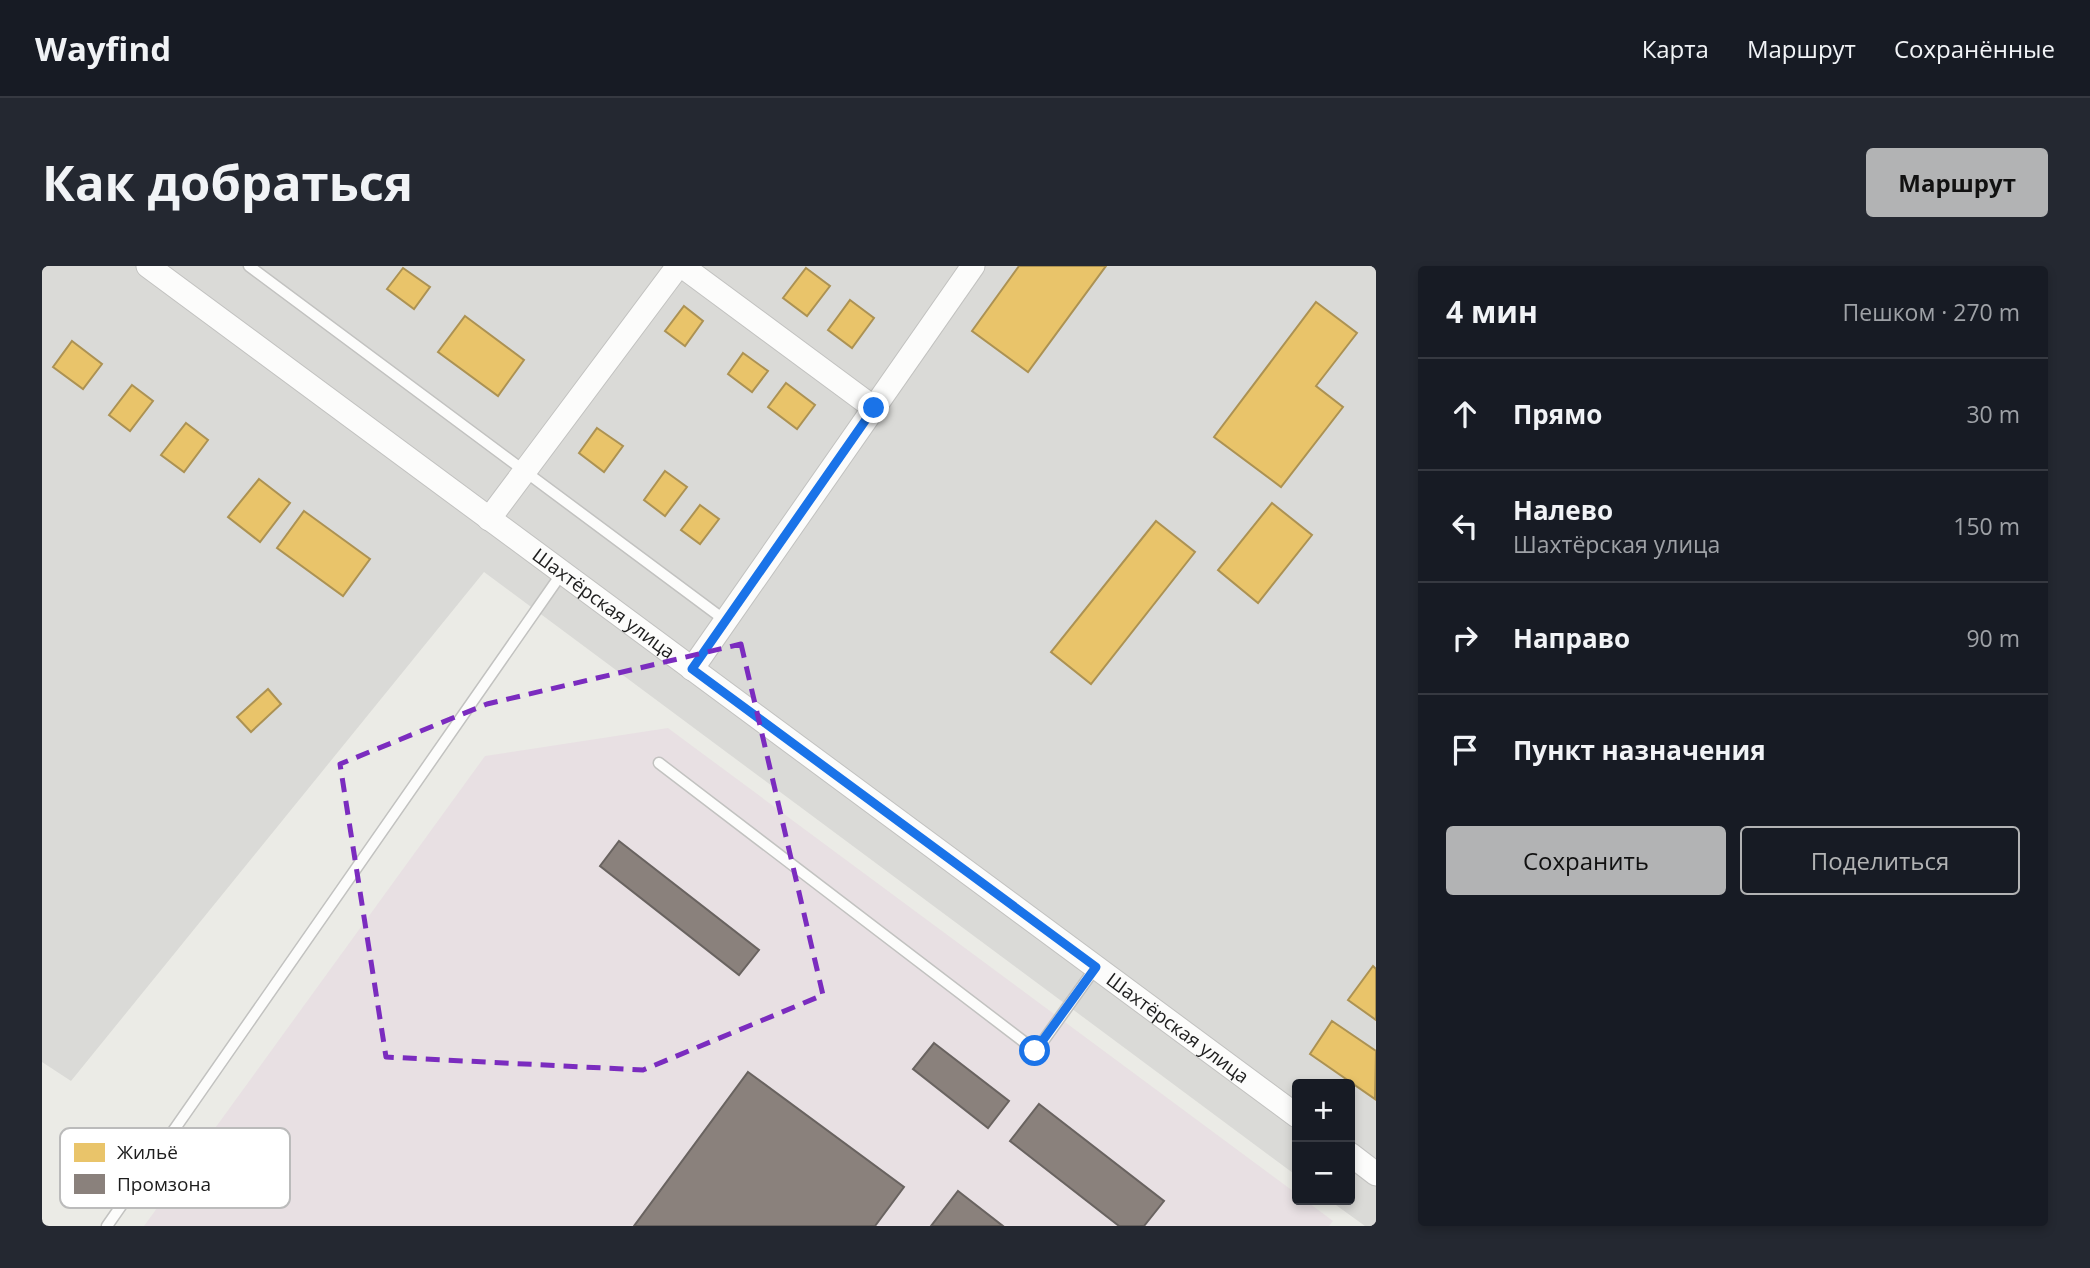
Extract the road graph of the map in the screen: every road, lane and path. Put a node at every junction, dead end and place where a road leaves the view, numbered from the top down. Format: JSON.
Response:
{"nodes":[{"id":1,"x":148,"y":266,"type":"edge"},
{"id":2,"x":248,"y":266,"type":"edge"},
{"id":3,"x":680,"y":266,"type":"edge"},
{"id":4,"x":973,"y":266,"type":"edge"},
{"id":5,"x":874,"y":408,"type":"junction"},
{"id":6,"x":524,"y":472,"type":"junction"},
{"id":7,"x":489,"y":519,"type":"junction"},
{"id":8,"x":562,"y":573,"type":"junction"},
{"id":9,"x":726,"y":621,"type":"junction"},
{"id":10,"x":692,"y":669,"type":"junction"},
{"id":11,"x":659,"y":763,"type":"dead end"},
{"id":12,"x":1096,"y":967,"type":"junction"},
{"id":13,"x":1292,"y":1112,"type":"edge"},
{"id":14,"x":175,"y":1128,"type":"edge"},
{"id":15,"x":1355,"y":1158,"type":"edge"},
{"id":16,"x":1376,"y":1174,"type":"edge"},
{"id":17,"x":120,"y":1208,"type":"edge"},
{"id":18,"x":107,"y":1226,"type":"edge"}],
"edges":[{"from":1,"to":7,"type":"street","name":"Шахтёрская улица"},
{"from":2,"to":6,"type":"lane"},
{"from":3,"to":5,"type":"street"},
{"from":3,"to":6,"type":"street"},
{"from":4,"to":5,"type":"street"},
{"from":5,"to":9,"type":"street"},
{"from":6,"to":7,"type":"street"},
{"from":6,"to":9,"type":"lane"},
{"from":7,"to":8,"type":"street","name":"Шахтёрская улица"},
{"from":8,"to":10,"type":"street","name":"Шахтёрская улица"},
{"from":8,"to":14,"type":"lane"},
{"from":9,"to":10,"type":"street"},
{"from":10,"to":12,"type":"street","name":"Шахтёрская улица"},
{"from":11,"to":12,"type":"lane"},
{"from":12,"to":13,"type":"street","name":"Шахтёрская улица"},
{"from":15,"to":16,"type":"street"},
{"from":17,"to":18,"type":"lane"}]}
